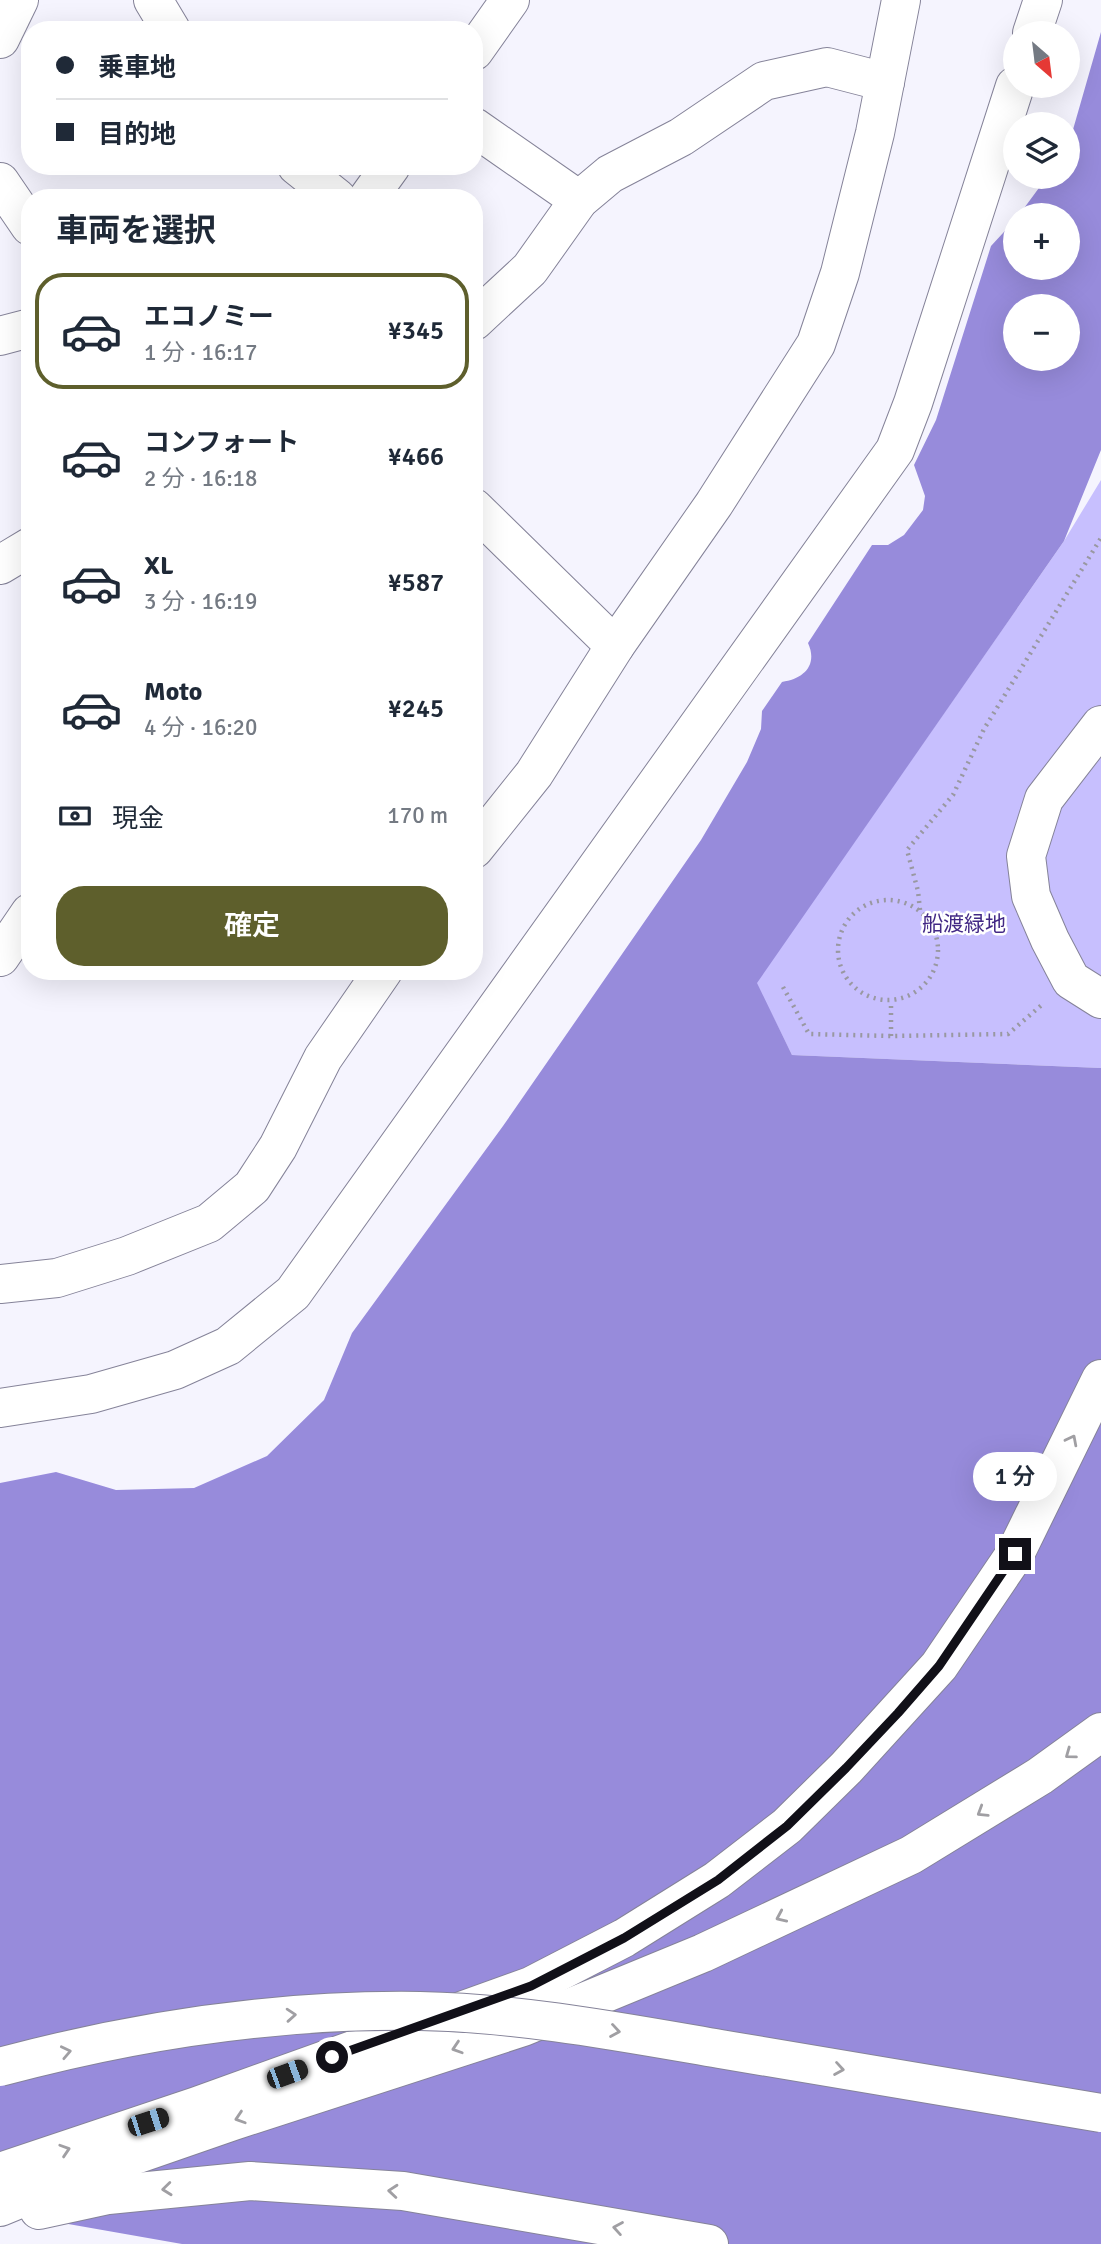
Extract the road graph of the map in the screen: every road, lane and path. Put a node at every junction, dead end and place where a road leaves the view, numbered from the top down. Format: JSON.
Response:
{"nodes":[{"id":1,"x":19,"y":0,"type":"edge"},
{"id":2,"x":153,"y":0,"type":"edge"},
{"id":3,"x":510,"y":0,"type":"edge"},
{"id":4,"x":901,"y":0,"type":"edge"},
{"id":5,"x":1043,"y":0,"type":"edge"},
{"id":6,"x":166,"y":21,"type":"edge"},
{"id":7,"x":1036,"y":21,"type":"edge"},
{"id":8,"x":483,"y":38,"type":"edge"},
{"id":9,"x":0,"y":39,"type":"edge"},
{"id":10,"x":885,"y":82,"type":"junction"},
{"id":11,"x":1011,"y":98,"type":"edge"},
{"id":12,"x":483,"y":133,"type":"edge"},
{"id":13,"x":308,"y":175,"type":"edge"},
{"id":14,"x":0,"y":182,"type":"edge"},
{"id":15,"x":326,"y":189,"type":"edge"},
{"id":16,"x":579,"y":200,"type":"junction"},
{"id":17,"x":21,"y":213,"type":"edge"},
{"id":18,"x":483,"y":313,"type":"edge"},
{"id":19,"x":21,"y":330,"type":"edge"},
{"id":20,"x":0,"y":336,"type":"edge"},
{"id":21,"x":483,"y":517,"type":"edge"},
{"id":22,"x":1101,"y":538,"type":"edge"},
{"id":23,"x":21,"y":552,"type":"edge"},
{"id":24,"x":0,"y":565,"type":"edge"},
{"id":25,"x":615,"y":646,"type":"junction"},
{"id":26,"x":1101,"y":725,"type":"edge"},
{"id":27,"x":483,"y":838,"type":"edge"},
{"id":28,"x":920,"y":910,"type":"junction"},
{"id":29,"x":21,"y":926,"type":"edge"},
{"id":30,"x":0,"y":957,"type":"edge"},
{"id":31,"x":377,"y":980,"type":"edge"},
{"id":32,"x":783,"y":986,"type":"dead end"},
{"id":33,"x":1086,"y":989,"type":"edge"},
{"id":34,"x":891,"y":1001,"type":"junction"},
{"id":35,"x":891,"y":1036,"type":"junction"},
{"id":36,"x":0,"y":1284,"type":"edge"},
{"id":37,"x":1101,"y":1379,"type":"edge"},
{"id":38,"x":0,"y":1408,"type":"edge"},
{"id":39,"x":1101,"y":1732,"type":"edge"},
{"id":40,"x":0,"y":2067,"type":"edge"},
{"id":41,"x":1101,"y":2113,"type":"edge"},
{"id":42,"x":0,"y":2172,"type":"edge"},
{"id":43,"x":0,"y":2207,"type":"edge"},
{"id":44,"x":0,"y":2218,"type":"edge"},
{"id":45,"x":709,"y":2244,"type":"edge"}],
"edges":[{"from":1,"to":9,"type":"street"},
{"from":2,"to":6,"type":"street"},
{"from":3,"to":8,"type":"street"},
{"from":4,"to":10,"type":"street"},
{"from":5,"to":7,"type":"street"},
{"from":10,"to":16,"type":"street"},
{"from":10,"to":25,"type":"street"},
{"from":11,"to":38,"type":"street"},
{"from":12,"to":16,"type":"street"},
{"from":13,"to":15,"type":"street"},
{"from":14,"to":17,"type":"street"},
{"from":16,"to":18,"type":"street"},
{"from":19,"to":20,"type":"street"},
{"from":21,"to":25,"type":"street"},
{"from":22,"to":28,"type":"path"},
{"from":23,"to":24,"type":"street"},
{"from":25,"to":27,"type":"street"},
{"from":26,"to":33,"type":"street"},
{"from":28,"to":34,"type":"path"},
{"from":28,"to":34,"type":"path"},
{"from":29,"to":30,"type":"street"},
{"from":31,"to":36,"type":"street"},
{"from":32,"to":35,"type":"path"},
{"from":33,"to":35,"type":"path"},
{"from":34,"to":35,"type":"path"},
{"from":42,"to":37,"type":"street","one_way":true,"bridge":true},
{"from":39,"to":43,"type":"street","one_way":true,"bridge":true},
{"from":40,"to":41,"type":"street","one_way":true,"bridge":true},
{"from":45,"to":44,"type":"street","one_way":true}]}
